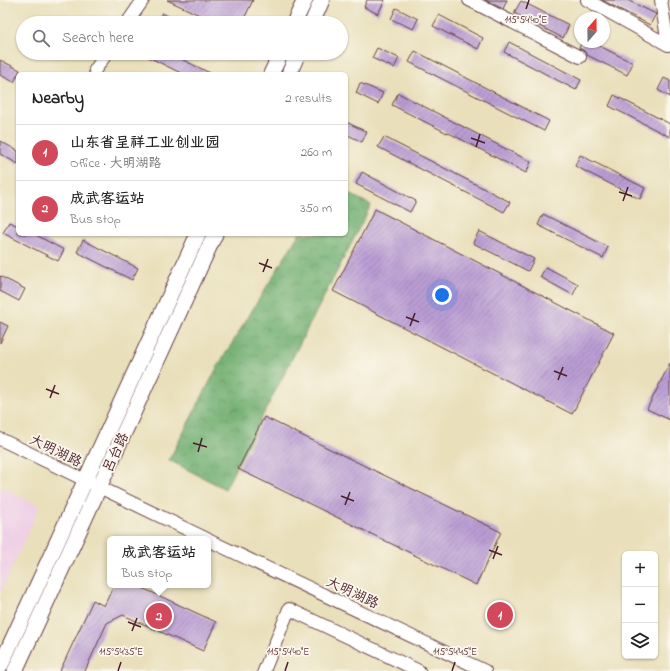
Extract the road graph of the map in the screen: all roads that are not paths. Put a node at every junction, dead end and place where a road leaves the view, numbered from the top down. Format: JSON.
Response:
{"nodes":[{"id":1,"x":143,"y":0,"type":"edge"},
{"id":2,"x":305,"y":0,"type":"edge"},
{"id":3,"x":322,"y":0,"type":"edge"},
{"id":4,"x":469,"y":0,"type":"edge"},
{"id":5,"x":587,"y":0,"type":"edge"},
{"id":6,"x":661,"y":0,"type":"edge"},
{"id":7,"x":132,"y":16,"type":"edge"},
{"id":8,"x":297,"y":16,"type":"edge"},
{"id":9,"x":315,"y":16,"type":"edge"},
{"id":10,"x":580,"y":57,"type":"dead end"},
{"id":11,"x":102,"y":60,"type":"edge"},
{"id":12,"x":278,"y":60,"type":"edge"},
{"id":13,"x":295,"y":60,"type":"edge"},
{"id":14,"x":95,"y":70,"type":"dead end"},
{"id":15,"x":272,"y":72,"type":"edge"},
{"id":16,"x":290,"y":72,"type":"edge"},
{"id":17,"x":197,"y":236,"type":"edge"},
{"id":18,"x":214,"y":236,"type":"edge"},
{"id":19,"x":0,"y":439,"type":"edge"},
{"id":20,"x":85,"y":480,"type":"junction"},
{"id":21,"x":99,"y":488,"type":"junction"},
{"id":22,"x":201,"y":536,"type":"edge"},
{"id":23,"x":211,"y":541,"type":"edge"},
{"id":24,"x":0,"y":667,"type":"edge"},
{"id":25,"x":16,"y":671,"type":"edge"},
{"id":26,"x":264,"y":671,"type":"edge"},
{"id":27,"x":419,"y":671,"type":"edge"},
{"id":28,"x":485,"y":671,"type":"edge"}],
"edges":[{"from":1,"to":7,"type":"street"},
{"from":2,"to":8,"type":"main road"},
{"from":3,"to":9,"type":"main road"},
{"from":4,"to":10,"type":"street"},
{"from":5,"to":6,"type":"street"},
{"from":11,"to":14,"type":"street"},
{"from":12,"to":15,"type":"main road"},
{"from":13,"to":16,"type":"main road"},
{"from":17,"to":20,"type":"main road","name":"吕台路"},
{"from":18,"to":21,"type":"main road","name":"吕台路"},
{"from":19,"to":20,"type":"street","name":"大明湖路"},
{"from":20,"to":21,"type":"street","name":"大明湖路"},
{"from":20,"to":24,"type":"main road","name":"吕台路"},
{"from":21,"to":22,"type":"street","name":"大明湖路"},
{"from":21,"to":25,"type":"main road","name":"吕台路"},
{"from":23,"to":28,"type":"street","name":"大明湖路"},
{"from":26,"to":27,"type":"street"}]}
